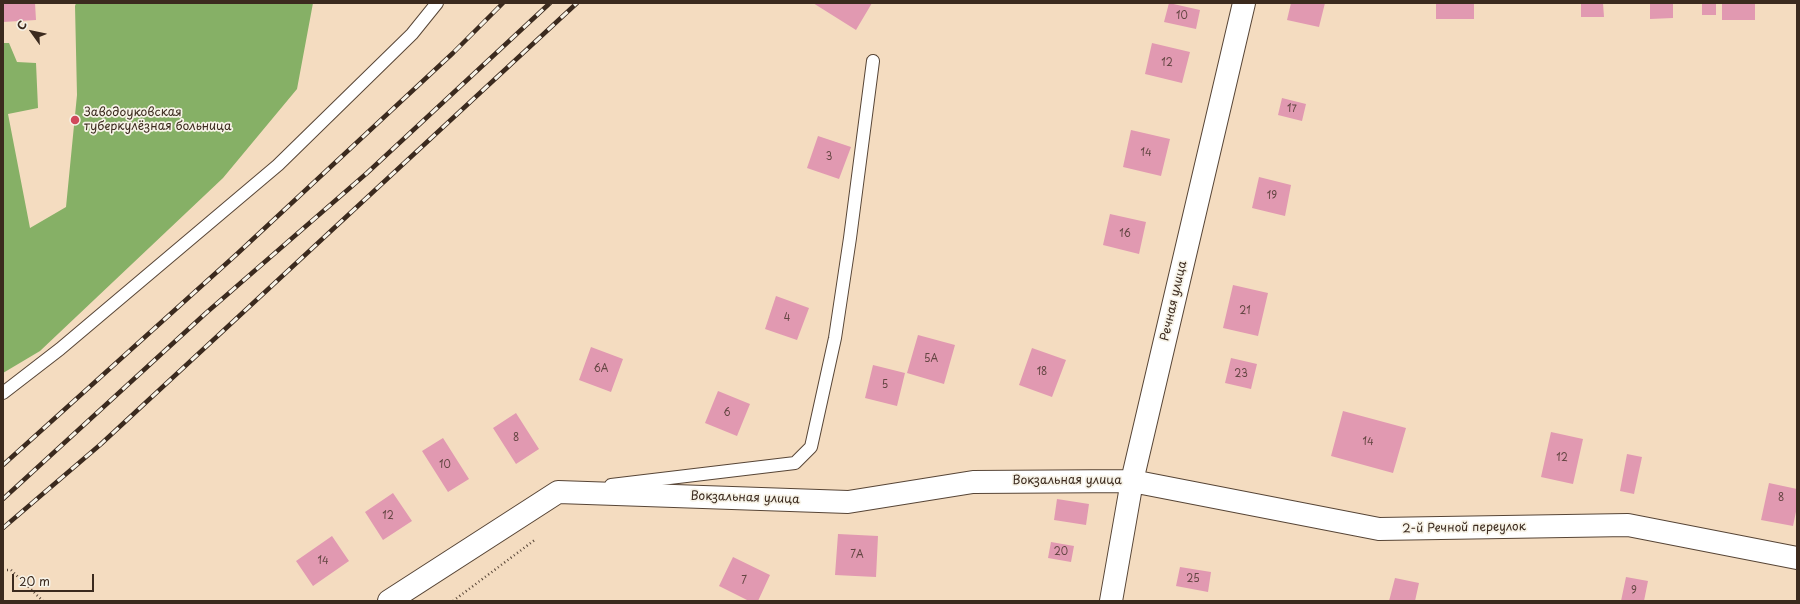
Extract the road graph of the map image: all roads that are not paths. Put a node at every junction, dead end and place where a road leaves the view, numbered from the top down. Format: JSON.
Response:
{"nodes":[{"id":1,"x":437,"y":3,"type":"edge"},
{"id":2,"x":1244,"y":3,"type":"edge"},
{"id":3,"x":873,"y":61,"type":"dead end"},
{"id":4,"x":3,"y":393,"type":"edge"},
{"id":5,"x":1132,"y":481,"type":"junction"},
{"id":6,"x":558,"y":492,"type":"junction"},
{"id":7,"x":1797,"y":558,"type":"edge"},
{"id":8,"x":388,"y":601,"type":"edge"},
{"id":9,"x":1111,"y":601,"type":"edge"}],
"edges":[{"from":1,"to":4,"type":"lane"},
{"from":2,"to":5,"type":"street","name":"Речная улица"},
{"from":3,"to":6,"type":"lane"},
{"from":5,"to":6,"type":"street","name":"Вокзальная улица"},
{"from":5,"to":7,"type":"street","name":"2-й Речной переулок"},
{"from":5,"to":9,"type":"street","name":"Речная улица"},
{"from":6,"to":8,"type":"street"}]}
